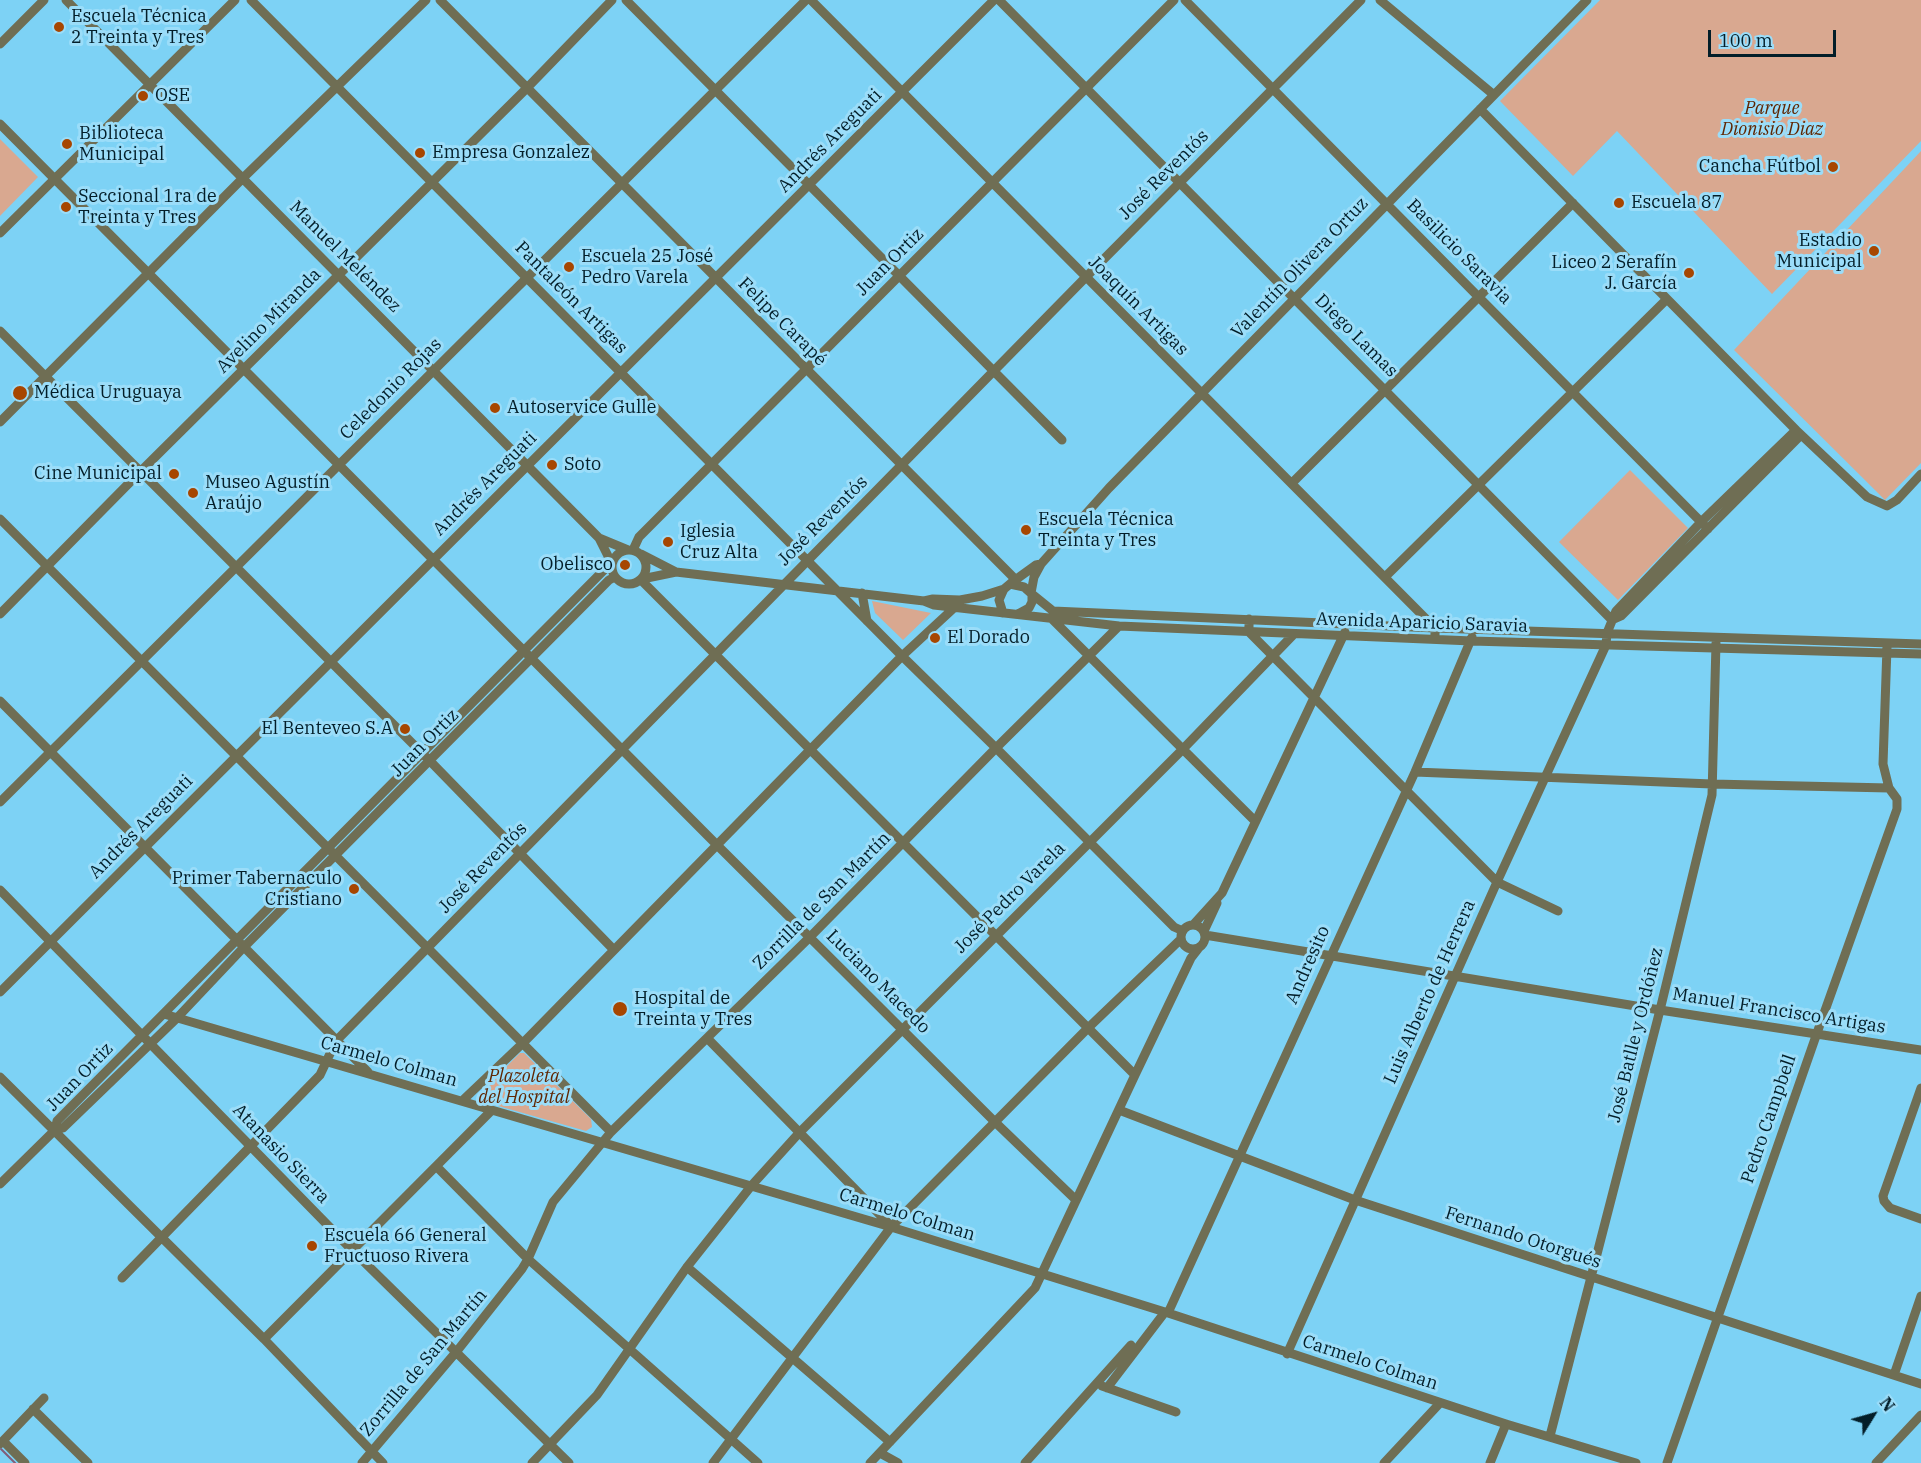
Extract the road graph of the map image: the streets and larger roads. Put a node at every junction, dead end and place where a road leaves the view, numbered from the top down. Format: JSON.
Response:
{"nodes":[{"id":1,"x":44,"y":0,"type":"edge"},
{"id":2,"x":66,"y":0,"type":"edge"},
{"id":3,"x":235,"y":0,"type":"edge"},
{"id":4,"x":251,"y":0,"type":"edge"},
{"id":5,"x":426,"y":0,"type":"edge"},
{"id":6,"x":440,"y":0,"type":"edge"},
{"id":7,"x":612,"y":0,"type":"edge"},
{"id":8,"x":626,"y":0,"type":"edge"},
{"id":9,"x":806,"y":0,"type":"edge"},
{"id":10,"x":811,"y":0,"type":"edge"},
{"id":11,"x":994,"y":0,"type":"edge"},
{"id":12,"x":999,"y":0,"type":"edge"},
{"id":13,"x":1174,"y":0,"type":"edge"},
{"id":14,"x":1185,"y":0,"type":"edge"},
{"id":15,"x":1361,"y":0,"type":"edge"},
{"id":16,"x":1380,"y":0,"type":"edge"},
{"id":17,"x":1587,"y":0,"type":"edge"},
{"id":18,"x":0,"y":44,"type":"edge"},
{"id":19,"x":149,"y":83,"type":"junction"},
{"id":20,"x":337,"y":87,"type":"junction"},
{"id":21,"x":527,"y":88,"type":"junction"},
{"id":22,"x":1086,"y":88,"type":"junction"},
{"id":23,"x":1273,"y":89,"type":"junction"},
{"id":24,"x":713,"y":90,"type":"junction"},
{"id":25,"x":902,"y":92,"type":"junction"},
{"id":26,"x":1494,"y":95,"type":"junction"},
{"id":27,"x":1480,"y":110,"type":"junction"},
{"id":28,"x":0,"y":124,"type":"edge"},
{"id":29,"x":54,"y":178,"type":"junction"},
{"id":30,"x":243,"y":178,"type":"junction"},
{"id":31,"x":431,"y":182,"type":"junction"},
{"id":32,"x":1180,"y":182,"type":"junction"},
{"id":33,"x":992,"y":183,"type":"junction"},
{"id":34,"x":622,"y":184,"type":"junction"},
{"id":35,"x":808,"y":186,"type":"junction"},
{"id":36,"x":1387,"y":203,"type":"junction"},
{"id":37,"x":1573,"y":203,"type":"junction"},
{"id":38,"x":0,"y":233,"type":"edge"},
{"id":39,"x":148,"y":273,"type":"junction"},
{"id":40,"x":339,"y":274,"type":"junction"},
{"id":41,"x":899,"y":277,"type":"junction"},
{"id":42,"x":1086,"y":277,"type":"junction"},
{"id":43,"x":527,"y":278,"type":"junction"},
{"id":44,"x":715,"y":278,"type":"junction"},
{"id":45,"x":1480,"y":296,"type":"junction"},
{"id":46,"x":1295,"y":297,"type":"junction"},
{"id":47,"x":1667,"y":299,"type":"junction"},
{"id":48,"x":0,"y":331,"type":"edge"},
{"id":49,"x":244,"y":368,"type":"junction"},
{"id":50,"x":434,"y":369,"type":"junction"},
{"id":51,"x":806,"y":369,"type":"junction"},
{"id":52,"x":620,"y":372,"type":"junction"},
{"id":53,"x":993,"y":372,"type":"junction"},
{"id":54,"x":45,"y":376,"type":"junction"},
{"id":55,"x":1386,"y":390,"type":"junction"},
{"id":56,"x":1202,"y":392,"type":"junction"},
{"id":57,"x":1573,"y":392,"type":"junction"},
{"id":58,"x":0,"y":422,"type":"edge"},
{"id":59,"x":1798,"y":433,"type":"junction"},
{"id":60,"x":1062,"y":440,"type":"dead end"},
{"id":61,"x":339,"y":464,"type":"junction"},
{"id":62,"x":528,"y":465,"type":"junction"},
{"id":63,"x":713,"y":465,"type":"junction"},
{"id":64,"x":901,"y":466,"type":"junction"},
{"id":65,"x":141,"y":471,"type":"junction"},
{"id":66,"x":1921,"y":474,"type":"edge"},
{"id":67,"x":1292,"y":483,"type":"junction"},
{"id":68,"x":1479,"y":484,"type":"junction"},
{"id":69,"x":0,"y":519,"type":"edge"},
{"id":70,"x":1705,"y":525,"type":"junction"},
{"id":71,"x":599,"y":538,"type":"junction"},
{"id":72,"x":634,"y":551,"type":"junction"},
{"id":73,"x":434,"y":559,"type":"junction"},
{"id":74,"x":808,"y":560,"type":"junction"},
{"id":75,"x":1041,"y":564,"type":"junction"},
{"id":76,"x":612,"y":565,"type":"junction"},
{"id":77,"x":48,"y":566,"type":"junction"},
{"id":78,"x":236,"y":567,"type":"junction"},
{"id":79,"x":676,"y":572,"type":"junction"},
{"id":80,"x":615,"y":576,"type":"junction"},
{"id":81,"x":1385,"y":577,"type":"junction"},
{"id":82,"x":642,"y":579,"type":"junction"},
{"id":83,"x":785,"y":583,"type":"junction"},
{"id":84,"x":1010,"y":584,"type":"junction"},
{"id":85,"x":837,"y":590,"type":"junction"},
{"id":86,"x":862,"y":593,"type":"junction"},
{"id":87,"x":1031,"y":594,"type":"junction"},
{"id":88,"x":924,"y":601,"type":"junction"},
{"id":89,"x":955,"y":607,"type":"junction"},
{"id":90,"x":1004,"y":613,"type":"junction"},
{"id":91,"x":0,"y":614,"type":"edge"},
{"id":92,"x":1018,"y":614,"type":"junction"},
{"id":93,"x":1249,"y":619,"type":"junction"},
{"id":94,"x":1052,"y":620,"type":"junction"},
{"id":95,"x":1612,"y":620,"type":"junction"},
{"id":96,"x":867,"y":621,"type":"junction"},
{"id":97,"x":1346,"y":624,"type":"junction"},
{"id":98,"x":1119,"y":626,"type":"junction"},
{"id":99,"x":1435,"y":628,"type":"junction"},
{"id":100,"x":1472,"y":629,"type":"junction"},
{"id":101,"x":1249,"y":633,"type":"junction"},
{"id":102,"x":1607,"y":633,"type":"junction"},
{"id":103,"x":1293,"y":635,"type":"junction"},
{"id":104,"x":1345,"y":636,"type":"junction"},
{"id":105,"x":1716,"y":637,"type":"junction"},
{"id":106,"x":1435,"y":639,"type":"junction"},
{"id":107,"x":1472,"y":641,"type":"junction"},
{"id":108,"x":1921,"y":644,"type":"edge"},
{"id":109,"x":1606,"y":645,"type":"junction"},
{"id":110,"x":1887,"y":648,"type":"junction"},
{"id":111,"x":1716,"y":649,"type":"junction"},
{"id":112,"x":525,"y":650,"type":"junction"},
{"id":113,"x":1921,"y":654,"type":"edge"},
{"id":114,"x":716,"y":655,"type":"junction"},
{"id":115,"x":902,"y":656,"type":"junction"},
{"id":116,"x":1088,"y":656,"type":"junction"},
{"id":117,"x":1272,"y":656,"type":"junction"},
{"id":118,"x":532,"y":658,"type":"junction"},
{"id":119,"x":141,"y":662,"type":"junction"},
{"id":120,"x":331,"y":662,"type":"junction"},
{"id":121,"x":1314,"y":698,"type":"junction"},
{"id":122,"x":0,"y":701,"type":"edge"},
{"id":123,"x":996,"y":748,"type":"junction"},
{"id":124,"x":623,"y":749,"type":"junction"},
{"id":125,"x":810,"y":750,"type":"junction"},
{"id":126,"x":1182,"y":750,"type":"junction"},
{"id":127,"x":51,"y":752,"type":"junction"},
{"id":128,"x":236,"y":757,"type":"junction"},
{"id":129,"x":427,"y":757,"type":"junction"},
{"id":130,"x":1415,"y":772,"type":"junction"},
{"id":131,"x":1546,"y":777,"type":"junction"},
{"id":132,"x":1712,"y":784,"type":"junction"},
{"id":133,"x":1889,"y":788,"type":"junction"},
{"id":134,"x":1405,"y":791,"type":"junction"},
{"id":135,"x":0,"y":802,"type":"edge"},
{"id":136,"x":1255,"y":821,"type":"junction"},
{"id":137,"x":902,"y":842,"type":"junction"},
{"id":138,"x":1090,"y":842,"type":"junction"},
{"id":139,"x":716,"y":844,"type":"junction"},
{"id":140,"x":145,"y":847,"type":"junction"},
{"id":141,"x":328,"y":849,"type":"junction"},
{"id":142,"x":521,"y":853,"type":"junction"},
{"id":143,"x":335,"y":856,"type":"junction"},
{"id":144,"x":1497,"y":882,"type":"junction"},
{"id":145,"x":0,"y":890,"type":"edge"},
{"id":146,"x":1222,"y":893,"type":"junction"},
{"id":147,"x":1558,"y":911,"type":"dead end"},
{"id":148,"x":1193,"y":925,"type":"junction"},
{"id":149,"x":1205,"y":933,"type":"junction"},
{"id":150,"x":995,"y":935,"type":"junction"},
{"id":151,"x":1182,"y":935,"type":"junction"},
{"id":152,"x":810,"y":937,"type":"junction"},
{"id":153,"x":237,"y":939,"type":"junction"},
{"id":154,"x":51,"y":941,"type":"junction"},
{"id":155,"x":244,"y":947,"type":"junction"},
{"id":156,"x":427,"y":949,"type":"junction"},
{"id":157,"x":1198,"y":949,"type":"junction"},
{"id":158,"x":614,"y":950,"type":"junction"},
{"id":159,"x":1330,"y":956,"type":"junction"},
{"id":160,"x":1456,"y":977,"type":"junction"},
{"id":161,"x":0,"y":992,"type":"edge"},
{"id":162,"x":1660,"y":1010,"type":"junction"},
{"id":163,"x":164,"y":1014,"type":"junction"},
{"id":164,"x":176,"y":1019,"type":"junction"},
{"id":165,"x":1088,"y":1028,"type":"junction"},
{"id":166,"x":902,"y":1030,"type":"junction"},
{"id":167,"x":1817,"y":1033,"type":"junction"},
{"id":168,"x":142,"y":1036,"type":"junction"},
{"id":169,"x":708,"y":1039,"type":"junction"},
{"id":170,"x":336,"y":1041,"type":"junction"},
{"id":171,"x":523,"y":1043,"type":"junction"},
{"id":172,"x":150,"y":1044,"type":"junction"},
{"id":173,"x":1921,"y":1050,"type":"edge"},
{"id":174,"x":326,"y":1060,"type":"junction"},
{"id":175,"x":370,"y":1074,"type":"junction"},
{"id":176,"x":1135,"y":1075,"type":"junction"},
{"id":177,"x":0,"y":1077,"type":"edge"},
{"id":178,"x":1921,"y":1088,"type":"edge"},
{"id":179,"x":462,"y":1101,"type":"junction"},
{"id":180,"x":492,"y":1110,"type":"junction"},
{"id":181,"x":1119,"y":1110,"type":"junction"},
{"id":182,"x":996,"y":1123,"type":"junction"},
{"id":183,"x":55,"y":1130,"type":"junction"},
{"id":184,"x":611,"y":1132,"type":"junction"},
{"id":185,"x":799,"y":1133,"type":"junction"},
{"id":186,"x":602,"y":1144,"type":"junction"},
{"id":187,"x":250,"y":1147,"type":"junction"},
{"id":188,"x":1240,"y":1155,"type":"junction"},
{"id":189,"x":437,"y":1167,"type":"junction"},
{"id":190,"x":0,"y":1184,"type":"edge"},
{"id":191,"x":752,"y":1185,"type":"junction"},
{"id":192,"x":1076,"y":1200,"type":"junction"},
{"id":193,"x":1355,"y":1200,"type":"junction"},
{"id":194,"x":1921,"y":1219,"type":"edge"},
{"id":195,"x":891,"y":1227,"type":"junction"},
{"id":196,"x":161,"y":1237,"type":"junction"},
{"id":197,"x":353,"y":1251,"type":"junction"},
{"id":198,"x":528,"y":1259,"type":"junction"},
{"id":199,"x":687,"y":1267,"type":"junction"},
{"id":200,"x":1043,"y":1275,"type":"junction"},
{"id":201,"x":122,"y":1278,"type":"dead end"},
{"id":202,"x":1591,"y":1278,"type":"junction"},
{"id":203,"x":1921,"y":1296,"type":"edge"},
{"id":204,"x":1166,"y":1313,"type":"junction"},
{"id":205,"x":1718,"y":1317,"type":"junction"},
{"id":206,"x":264,"y":1339,"type":"junction"},
{"id":207,"x":1131,"y":1346,"type":"dead end"},
{"id":208,"x":630,"y":1349,"type":"junction"},
{"id":209,"x":457,"y":1351,"type":"junction"},
{"id":210,"x":1287,"y":1354,"type":"junction"},
{"id":211,"x":792,"y":1357,"type":"junction"},
{"id":212,"x":1894,"y":1375,"type":"junction"},
{"id":213,"x":1096,"y":1384,"type":"junction"},
{"id":214,"x":1921,"y":1384,"type":"edge"},
{"id":215,"x":1107,"y":1388,"type":"junction"},
{"id":216,"x":44,"y":1398,"type":"dead end"},
{"id":217,"x":1440,"y":1403,"type":"junction"},
{"id":218,"x":33,"y":1409,"type":"junction"},
{"id":219,"x":1176,"y":1412,"type":"dead end"},
{"id":220,"x":1921,"y":1415,"type":"edge"},
{"id":221,"x":1506,"y":1424,"type":"junction"},
{"id":222,"x":1550,"y":1436,"type":"junction"},
{"id":223,"x":731,"y":1440,"type":"junction"},
{"id":224,"x":890,"y":1442,"type":"junction"},
{"id":225,"x":2,"y":1443,"type":"edge"},
{"id":226,"x":550,"y":1445,"type":"junction"},
{"id":227,"x":372,"y":1452,"type":"junction"},
{"id":228,"x":880,"y":1453,"type":"junction"},
{"id":229,"x":25,"y":1463,"type":"edge"},
{"id":230,"x":88,"y":1463,"type":"edge"},
{"id":231,"x":362,"y":1463,"type":"edge"},
{"id":232,"x":383,"y":1463,"type":"edge"},
{"id":233,"x":532,"y":1463,"type":"edge"},
{"id":234,"x":569,"y":1463,"type":"edge"},
{"id":235,"x":714,"y":1463,"type":"edge"},
{"id":236,"x":758,"y":1463,"type":"edge"},
{"id":237,"x":870,"y":1463,"type":"edge"},
{"id":238,"x":898,"y":1463,"type":"edge"},
{"id":239,"x":1025,"y":1463,"type":"edge"},
{"id":240,"x":1384,"y":1463,"type":"edge"},
{"id":241,"x":1490,"y":1463,"type":"edge"},
{"id":242,"x":1636,"y":1463,"type":"edge"},
{"id":243,"x":1667,"y":1463,"type":"edge"},
{"id":244,"x":1876,"y":1463,"type":"edge"}],
"edges":[{"from":1,"to":18,"type":"street"},
{"from":2,"to":19,"type":"street","name":"Manuel Meléndez"},
{"from":3,"to":19,"type":"street"},
{"from":4,"to":20,"type":"street","name":"Pantaleón Artigas"},
{"from":5,"to":20,"type":"street"},
{"from":6,"to":21,"type":"street","name":"Felipe Carapé"},
{"from":7,"to":21,"type":"street","name":"Avelino Miranda"},
{"from":8,"to":24,"type":"street"},
{"from":9,"to":24,"type":"street","name":"Celedonio Rojas"},
{"from":10,"to":25,"type":"street","name":"Joaquín Artigas"},
{"from":11,"to":25,"type":"street","name":"Andrés Areguati"},
{"from":12,"to":22,"type":"street","name":"Diego Lamas"},
{"from":13,"to":22,"type":"street","name":"Juan Ortiz"},
{"from":14,"to":23,"type":"street","name":"Basilicio Saravia"},
{"from":15,"to":23,"type":"street","name":"José Reventós"},
{"from":16,"to":26,"type":"street"},
{"from":17,"to":26,"type":"street","name":"Valentín Olivera Ortuz"},
{"from":19,"to":29,"type":"street"},
{"from":19,"to":30,"type":"street","name":"Manuel Meléndez"},
{"from":20,"to":30,"type":"street"},
{"from":20,"to":31,"type":"street","name":"Pantaleón Artigas"},
{"from":21,"to":31,"type":"street","name":"Avelino Miranda"},
{"from":21,"to":34,"type":"street","name":"Felipe Carapé"},
{"from":22,"to":32,"type":"street","name":"Diego Lamas"},
{"from":22,"to":33,"type":"street","name":"Juan Ortiz"},
{"from":23,"to":32,"type":"street","name":"José Reventós"},
{"from":23,"to":36,"type":"street","name":"Basilicio Saravia"},
{"from":24,"to":34,"type":"street","name":"Celedonio Rojas"},
{"from":24,"to":35,"type":"street"},
{"from":25,"to":33,"type":"street","name":"Joaquín Artigas"},
{"from":25,"to":35,"type":"street","name":"Andrés Areguati"},
{"from":26,"to":27,"type":"street","name":"Valentín Olivera Ortuz"},
{"from":27,"to":36,"type":"street","name":"Valentín Olivera Ortuz"},
{"from":27,"to":37,"type":"street"},
{"from":28,"to":29,"type":"street","name":"Luciano Macedo"},
{"from":29,"to":38,"type":"street"},
{"from":29,"to":39,"type":"street","name":"Luciano Macedo"},
{"from":30,"to":39,"type":"street"},
{"from":30,"to":40,"type":"street","name":"Manuel Meléndez"},
{"from":31,"to":40,"type":"street","name":"Avelino Miranda"},
{"from":31,"to":43,"type":"street","name":"Pantaleón Artigas"},
{"from":32,"to":42,"type":"street","name":"José Reventós"},
{"from":32,"to":46,"type":"street","name":"Diego Lamas"},
{"from":33,"to":41,"type":"street","name":"Juan Ortiz"},
{"from":33,"to":42,"type":"street","name":"Joaquín Artigas"},
{"from":34,"to":43,"type":"street","name":"Celedonio Rojas"},
{"from":34,"to":44,"type":"street","name":"Felipe Carapé"},
{"from":35,"to":41,"type":"street"},
{"from":35,"to":44,"type":"street","name":"Andrés Areguati"},
{"from":36,"to":45,"type":"street","name":"Basilicio Saravia"},
{"from":36,"to":46,"type":"street","name":"Valentín Olivera Ortuz"},
{"from":37,"to":45,"type":"street"},
{"from":37,"to":47,"type":"street"},
{"from":39,"to":49,"type":"street","name":"Luciano Macedo"},
{"from":39,"to":54,"type":"street"},
{"from":40,"to":49,"type":"street","name":"Avelino Miranda"},
{"from":40,"to":50,"type":"street","name":"Manuel Meléndez"},
{"from":41,"to":51,"type":"street","name":"Juan Ortiz"},
{"from":41,"to":53,"type":"street"},
{"from":42,"to":53,"type":"street","name":"José Reventós"},
{"from":42,"to":56,"type":"street","name":"Joaquín Artigas"},
{"from":43,"to":50,"type":"street","name":"Celedonio Rojas"},
{"from":43,"to":52,"type":"street","name":"Pantaleón Artigas"},
{"from":44,"to":51,"type":"street","name":"Felipe Carapé"},
{"from":44,"to":52,"type":"street","name":"Andrés Areguati"},
{"from":45,"to":55,"type":"street"},
{"from":45,"to":57,"type":"street","name":"Basilicio Saravia"},
{"from":46,"to":55,"type":"street","name":"Diego Lamas"},
{"from":46,"to":56,"type":"street","name":"Valentín Olivera Ortuz"},
{"from":47,"to":57,"type":"street"},
{"from":47,"to":59,"type":"street"},
{"from":48,"to":54,"type":"street"},
{"from":49,"to":61,"type":"street","name":"Luciano Macedo"},
{"from":49,"to":65,"type":"street","name":"Avelino Miranda"},
{"from":50,"to":61,"type":"street","name":"Celedonio Rojas"},
{"from":50,"to":62,"type":"street","name":"Manuel Meléndez"},
{"from":51,"to":63,"type":"street","name":"Juan Ortiz"},
{"from":51,"to":64,"type":"street","name":"Felipe Carapé"},
{"from":52,"to":62,"type":"street","name":"Andrés Areguati"},
{"from":52,"to":63,"type":"street","name":"Pantaleón Artigas"},
{"from":53,"to":60,"type":"street"},
{"from":53,"to":64,"type":"street","name":"José Reventós"},
{"from":54,"to":58,"type":"street"},
{"from":54,"to":65,"type":"street"},
{"from":55,"to":67,"type":"street"},
{"from":55,"to":68,"type":"street","name":"Diego Lamas"},
{"from":56,"to":67,"type":"street","name":"Joaquín Artigas"},
{"from":56,"to":75,"type":"street","name":"Valentín Olivera Ortuz"},
{"from":57,"to":68,"type":"street"},
{"from":57,"to":70,"type":"street","name":"Basilicio Saravia"},
{"from":59,"to":66,"type":"street"},
{"from":59,"to":70,"type":"street"},
{"from":61,"to":73,"type":"street","name":"Luciano Macedo"},
{"from":61,"to":78,"type":"street","name":"Celedonio Rojas"},
{"from":62,"to":71,"type":"street","name":"Manuel Meléndez"},
{"from":62,"to":73,"type":"street","name":"Andrés Areguati"},
{"from":63,"to":72,"type":"street","name":"Juan Ortiz"},
{"from":63,"to":74,"type":"street","name":"Pantaleón Artigas"},
{"from":64,"to":74,"type":"street","name":"José Reventós"},
{"from":64,"to":84,"type":"street","name":"Felipe Carapé"},
{"from":65,"to":77,"type":"street","name":"Avelino Miranda"},
{"from":65,"to":78,"type":"street"},
{"from":67,"to":81,"type":"street","name":"Joaquín Artigas"},
{"from":68,"to":81,"type":"street"},
{"from":68,"to":95,"type":"street","name":"Diego Lamas"},
{"from":69,"to":77,"type":"street"},
{"from":70,"to":95,"type":"street"},
{"from":71,"to":72,"type":"street","name":"Manuel Meléndez"},
{"from":71,"to":76,"type":"street","name":"Manuel Meléndez"},
{"from":72,"to":76,"type":"street"},
{"from":72,"to":79,"type":"street","name":"Avenida Aparicio Saravia"},
{"from":72,"to":82,"type":"street"},
{"from":73,"to":112,"type":"street","name":"Luciano Macedo"},
{"from":73,"to":120,"type":"street","name":"Andrés Areguati"},
{"from":74,"to":83,"type":"street","name":"José Reventós"},
{"from":74,"to":85,"type":"street","name":"Pantaleón Artigas"},
{"from":75,"to":84,"type":"street","name":"Valentín Olivera Ortuz"},
{"from":75,"to":87,"type":"street","name":"Valentín Olivera Ortuz"},
{"from":76,"to":80,"type":"street"},
{"from":76,"to":112,"type":"street","name":"Juan Ortiz"},
{"from":77,"to":91,"type":"street","name":"Avelino Miranda"},
{"from":77,"to":119,"type":"street"},
{"from":78,"to":119,"type":"street","name":"Celedonio Rojas"},
{"from":78,"to":120,"type":"street"},
{"from":79,"to":82,"type":"street","name":"Avenida Aparicio Saravia"},
{"from":79,"to":83,"type":"street","name":"Avenida Aparicio Saravia"},
{"from":80,"to":82,"type":"street"},
{"from":80,"to":118,"type":"street","name":"Juan Ortiz"},
{"from":81,"to":99,"type":"street","name":"Joaquín Artigas"},
{"from":82,"to":114,"type":"street"},
{"from":83,"to":85,"type":"street","name":"Avenida Aparicio Saravia"},
{"from":83,"to":114,"type":"street","name":"José Reventós"},
{"from":84,"to":87,"type":"street"},
{"from":84,"to":88,"type":"street","name":"Avenida Aparicio Saravia"},
{"from":84,"to":90,"type":"street"},
{"from":85,"to":86,"type":"street","name":"Avenida Aparicio Saravia"},
{"from":85,"to":96,"type":"street","name":"Pantaleón Artigas"},
{"from":86,"to":88,"type":"street","name":"Avenida Aparicio Saravia"},
{"from":86,"to":96,"type":"street"},
{"from":87,"to":92,"type":"street"},
{"from":87,"to":93,"type":"street","name":"Avenida Aparicio Saravia"},
{"from":88,"to":89,"type":"street","name":"Avenida Aparicio Saravia"},
{"from":89,"to":90,"type":"street","name":"Avenida Aparicio Saravia"},
{"from":89,"to":115,"type":"street"},
{"from":90,"to":92,"type":"street","name":"Avenida Aparicio Saravia"},
{"from":92,"to":94,"type":"street","name":"Avenida Aparicio Saravia"},
{"from":93,"to":97,"type":"street","name":"Avenida Aparicio Saravia"},
{"from":93,"to":101,"type":"street"},
{"from":94,"to":98,"type":"street","name":"Avenida Aparicio Saravia"},
{"from":94,"to":116,"type":"street"},
{"from":95,"to":102,"type":"street","name":"Luis Alberto de Herrera"},
{"from":96,"to":115,"type":"street","name":"Pantaleón Artigas"},
{"from":97,"to":99,"type":"street","name":"Avenida Aparicio Saravia"},
{"from":97,"to":104,"type":"street"},
{"from":98,"to":101,"type":"street","name":"Avenida Aparicio Saravia"},
{"from":98,"to":116,"type":"street","name":"Zorrilla de San Martín"},
{"from":99,"to":100,"type":"street","name":"Avenida Aparicio Saravia"},
{"from":99,"to":106,"type":"street"},
{"from":100,"to":102,"type":"street","name":"Avenida Aparicio Saravia"},
{"from":100,"to":107,"type":"street","name":"Andresito"},
{"from":101,"to":103,"type":"street","name":"Avenida Aparicio Saravia"},
{"from":101,"to":117,"type":"street"},
{"from":102,"to":105,"type":"street","name":"Avenida Aparicio Saravia"},
{"from":102,"to":109,"type":"street","name":"Luis Alberto de Herrera"},
{"from":103,"to":104,"type":"street","name":"Avenida Aparicio Saravia"},
{"from":103,"to":117,"type":"street","name":"José Pedro Varela"},
{"from":104,"to":106,"type":"street","name":"Avenida Aparicio Saravia"},
{"from":104,"to":121,"type":"street"},
{"from":105,"to":110,"type":"street","name":"Avenida Aparicio Saravia"},
{"from":105,"to":111,"type":"street","name":"José Batlle y Ordóñez"},
{"from":106,"to":107,"type":"street","name":"Avenida Aparicio Saravia"},
{"from":107,"to":109,"type":"street","name":"Avenida Aparicio Saravia"},
{"from":107,"to":130,"type":"street","name":"Andresito"},
{"from":108,"to":110,"type":"street","name":"Avenida Aparicio Saravia"},
{"from":109,"to":111,"type":"street","name":"Avenida Aparicio Saravia"},
{"from":109,"to":131,"type":"street","name":"Luis Alberto de Herrera"},
{"from":110,"to":111,"type":"street","name":"Avenida Aparicio Saravia"},
{"from":110,"to":113,"type":"street","name":"Avenida Aparicio Saravia"},
{"from":110,"to":133,"type":"street","name":"Pedro Campbell"},
{"from":111,"to":132,"type":"street","name":"José Batlle y Ordóñez"},
{"from":112,"to":118,"type":"street","name":"Luciano Macedo"},
{"from":112,"to":129,"type":"street","name":"Juan Ortiz"},
{"from":114,"to":124,"type":"street","name":"José Reventós"},
{"from":114,"to":125,"type":"street"},
{"from":115,"to":123,"type":"street","name":"Pantaleón Artigas"},
{"from":115,"to":125,"type":"street"},
{"from":116,"to":123,"type":"street","name":"Zorrilla de San Martín"},
{"from":116,"to":126,"type":"street"},
{"from":117,"to":121,"type":"street"},
{"from":117,"to":126,"type":"street","name":"José Pedro Varela"},
{"from":118,"to":124,"type":"street","name":"Luciano Macedo"},
{"from":118,"to":129,"type":"street","name":"Juan Ortiz"},
{"from":119,"to":127,"type":"street","name":"Celedonio Rojas"},
{"from":119,"to":128,"type":"street"},
{"from":120,"to":128,"type":"street","name":"Andrés Areguati"},
{"from":120,"to":129,"type":"street"},
{"from":121,"to":134,"type":"street"},
{"from":121,"to":136,"type":"street"},
{"from":122,"to":127,"type":"street"},
{"from":123,"to":137,"type":"street","name":"Zorrilla de San Martín"},
{"from":123,"to":138,"type":"street","name":"Pantaleón Artigas"},
{"from":124,"to":139,"type":"street","name":"Luciano Macedo"},
{"from":124,"to":142,"type":"street","name":"José Reventós"},
{"from":125,"to":137,"type":"street"},
{"from":125,"to":139,"type":"street"},
{"from":126,"to":136,"type":"street"},
{"from":126,"to":138,"type":"street","name":"José Pedro Varela"},
{"from":127,"to":135,"type":"street","name":"Celedonio Rojas"},
{"from":127,"to":140,"type":"street"},
{"from":128,"to":140,"type":"street","name":"Andrés Areguati"},
{"from":128,"to":141,"type":"street"},
{"from":129,"to":141,"type":"street","name":"Juan Ortiz"},
{"from":129,"to":142,"type":"street"},
{"from":129,"to":143,"type":"street","name":"Juan Ortiz"},
{"from":130,"to":131,"type":"street"},
{"from":130,"to":134,"type":"street","name":"Andresito"},
{"from":131,"to":132,"type":"street"},
{"from":131,"to":144,"type":"street","name":"Luis Alberto de Herrera"},
{"from":132,"to":133,"type":"street"},
{"from":132,"to":162,"type":"street","name":"José Batlle y Ordóñez"},
{"from":133,"to":167,"type":"street","name":"Pedro Campbell"},
{"from":134,"to":144,"type":"street"},
{"from":134,"to":159,"type":"street","name":"Andresito"},
{"from":136,"to":146,"type":"street"},
{"from":137,"to":150,"type":"street"},
{"from":137,"to":152,"type":"street","name":"Zorrilla de San Martín"},
{"from":138,"to":150,"type":"street","name":"José Pedro Varela"},
{"from":138,"to":151,"type":"street","name":"Pantaleón Artigas"},
{"from":139,"to":152,"type":"street","name":"Luciano Macedo"},
{"from":139,"to":158,"type":"street"},
{"from":140,"to":153,"type":"street"},
{"from":140,"to":154,"type":"street","name":"Andrés Areguati"},
{"from":141,"to":143,"type":"street"},
{"from":141,"to":153,"type":"street","name":"Juan Ortiz"},
{"from":142,"to":156,"type":"street","name":"José Reventós"},
{"from":142,"to":158,"type":"street"},
{"from":143,"to":155,"type":"street","name":"Juan Ortiz"},
{"from":143,"to":156,"type":"street"},
{"from":144,"to":147,"type":"street"},
{"from":144,"to":160,"type":"street","name":"Luis Alberto de Herrera"},
{"from":145,"to":154,"type":"street","name":"Atanasio Sierra"},
{"from":146,"to":148,"type":"street"},
{"from":146,"to":149,"type":"street"},
{"from":148,"to":149,"type":"street"},
{"from":148,"to":151,"type":"street"},
{"from":149,"to":157,"type":"street"},
{"from":149,"to":159,"type":"street","name":"Manuel Francisco Artigas"},
{"from":150,"to":165,"type":"street"},
{"from":150,"to":166,"type":"street","name":"José Pedro Varela"},
{"from":151,"to":157,"type":"street"},
{"from":151,"to":165,"type":"street"},
{"from":152,"to":166,"type":"street","name":"Luciano Macedo"},
{"from":152,"to":169,"type":"street","name":"Zorrilla de San Martín"},
{"from":153,"to":155,"type":"street"},
{"from":153,"to":163,"type":"street","name":"Juan Ortiz"},
{"from":154,"to":161,"type":"street","name":"Andrés Areguati"},
{"from":154,"to":168,"type":"street","name":"Atanasio Sierra"},
{"from":155,"to":164,"type":"street","name":"Juan Ortiz"},
{"from":155,"to":170,"type":"street"},
{"from":156,"to":170,"type":"street","name":"José Reventós"},
{"from":156,"to":171,"type":"street"},
{"from":157,"to":176,"type":"street"},
{"from":158,"to":171,"type":"street"},
{"from":159,"to":160,"type":"street","name":"Manuel Francisco Artigas"},
{"from":159,"to":188,"type":"street","name":"Andresito"},
{"from":160,"to":162,"type":"street","name":"Manuel Francisco Artigas"},
{"from":160,"to":193,"type":"street","name":"Luis Alberto de Herrera"},
{"from":162,"to":167,"type":"street","name":"Manuel Francisco Artigas"},
{"from":162,"to":202,"type":"street","name":"José Batlle y Ordóñez"},
{"from":163,"to":164,"type":"street","name":"Carmelo Colman"},
{"from":163,"to":168,"type":"street","name":"Juan Ortiz"},
{"from":164,"to":172,"type":"street","name":"Juan Ortiz"},
{"from":164,"to":174,"type":"street","name":"Carmelo Colman"},
{"from":165,"to":176,"type":"street"},
{"from":165,"to":182,"type":"street"},
{"from":166,"to":182,"type":"street","name":"Luciano Macedo"},
{"from":166,"to":185,"type":"street","name":"José Pedro Varela"},
{"from":167,"to":173,"type":"street","name":"Manuel Francisco Artigas"},
{"from":167,"to":205,"type":"street","name":"Pedro Campbell"},
{"from":168,"to":172,"type":"street","name":"Atanasio Sierra"},
{"from":168,"to":183,"type":"street","name":"Juan Ortiz"},
{"from":169,"to":184,"type":"street","name":"Zorrilla de San Martín"},
{"from":169,"to":185,"type":"street"},
{"from":170,"to":174,"type":"street","name":"José Reventós"},
{"from":170,"to":175,"type":"street"},
{"from":171,"to":179,"type":"street"},
{"from":171,"to":184,"type":"street"},
{"from":172,"to":183,"type":"street","name":"Juan Ortiz"},
{"from":172,"to":187,"type":"street","name":"Atanasio Sierra"},
{"from":174,"to":175,"type":"street","name":"Carmelo Colman"},
{"from":174,"to":187,"type":"street","name":"José Reventós"},
{"from":175,"to":179,"type":"street","name":"Carmelo Colman"},
{"from":176,"to":181,"type":"street"},
{"from":177,"to":183,"type":"street"},
{"from":178,"to":194,"type":"street"},
{"from":179,"to":180,"type":"street","name":"Carmelo Colman"},
{"from":180,"to":186,"type":"street","name":"Carmelo Colman"},
{"from":180,"to":189,"type":"street"},
{"from":181,"to":188,"type":"street","name":"Fernando Otorgués"},
{"from":181,"to":192,"type":"street"},
{"from":182,"to":192,"type":"street","name":"Luciano Macedo"},
{"from":182,"to":195,"type":"street"},
{"from":183,"to":190,"type":"street"},
{"from":183,"to":196,"type":"street"},
{"from":184,"to":186,"type":"street","name":"Zorrilla de San Martín"},
{"from":185,"to":191,"type":"street","name":"José Pedro Varela"},
{"from":185,"to":195,"type":"street"},
{"from":186,"to":191,"type":"street","name":"Carmelo Colman"},
{"from":186,"to":198,"type":"street","name":"Zorrilla de San Martín"},
{"from":187,"to":196,"type":"street"},
{"from":187,"to":197,"type":"street","name":"Atanasio Sierra"},
{"from":188,"to":193,"type":"street","name":"Fernando Otorgués"},
{"from":188,"to":204,"type":"street","name":"Andresito"},
{"from":189,"to":197,"type":"street"},
{"from":189,"to":198,"type":"street"},
{"from":191,"to":195,"type":"street","name":"Carmelo Colman"},
{"from":191,"to":199,"type":"street","name":"José Pedro Varela"},
{"from":192,"to":200,"type":"street"},
{"from":193,"to":202,"type":"street","name":"Fernando Otorgués"},
{"from":193,"to":210,"type":"street","name":"Luis Alberto de Herrera"},
{"from":195,"to":200,"type":"street","name":"Carmelo Colman"},
{"from":195,"to":211,"type":"street"},
{"from":196,"to":201,"type":"street"},
{"from":196,"to":206,"type":"street"},
{"from":197,"to":206,"type":"street"},
{"from":197,"to":209,"type":"street","name":"Atanasio Sierra"},
{"from":198,"to":208,"type":"street"},
{"from":198,"to":209,"type":"street","name":"Zorrilla de San Martín"},
{"from":199,"to":208,"type":"street","name":"José Pedro Varela"},
{"from":199,"to":211,"type":"street"},
{"from":200,"to":204,"type":"street","name":"Carmelo Colman"},
{"from":200,"to":224,"type":"street"},
{"from":202,"to":205,"type":"street","name":"Fernando Otorgués"},
{"from":202,"to":222,"type":"street","name":"José Batlle y Ordóñez"},
{"from":203,"to":212,"type":"street"},
{"from":204,"to":210,"type":"street","name":"Carmelo Colman"},
{"from":204,"to":215,"type":"street","name":"Andresito"},
{"from":205,"to":212,"type":"street","name":"Fernando Otorgués"},
{"from":205,"to":243,"type":"street","name":"Pedro Campbell"},
{"from":206,"to":227,"type":"street"},
{"from":207,"to":213,"type":"street"},
{"from":208,"to":223,"type":"street"},
{"from":208,"to":226,"type":"street","name":"José Pedro Varela"},
{"from":209,"to":226,"type":"street","name":"Atanasio Sierra"},
{"from":209,"to":227,"type":"street","name":"Zorrilla de San Martín"},
{"from":210,"to":217,"type":"street","name":"Carmelo Colman"},
{"from":211,"to":223,"type":"street"},
{"from":211,"to":224,"type":"street"},
{"from":212,"to":214,"type":"street","name":"Fernando Otorgués"},
{"from":213,"to":215,"type":"street"},
{"from":213,"to":239,"type":"street"},
{"from":215,"to":219,"type":"street"},
{"from":216,"to":218,"type":"street"},
{"from":217,"to":221,"type":"street","name":"Carmelo Colman"},
{"from":217,"to":240,"type":"street"},
{"from":218,"to":225,"type":"street"},
{"from":218,"to":230,"type":"street"},
{"from":220,"to":244,"type":"street"},
{"from":221,"to":222,"type":"street","name":"Carmelo Colman"},
{"from":221,"to":241,"type":"street"},
{"from":222,"to":242,"type":"street","name":"Carmelo Colman"},
{"from":223,"to":235,"type":"street"},
{"from":223,"to":236,"type":"street"},
{"from":224,"to":228,"type":"street"},
{"from":225,"to":229,"type":"street"},
{"from":226,"to":233,"type":"street","name":"José Pedro Varela"},
{"from":226,"to":234,"type":"street","name":"Atanasio Sierra"},
{"from":227,"to":231,"type":"street","name":"Zorrilla de San Martín"},
{"from":227,"to":232,"type":"street"},
{"from":228,"to":237,"type":"street"},
{"from":228,"to":238,"type":"street"}]}
